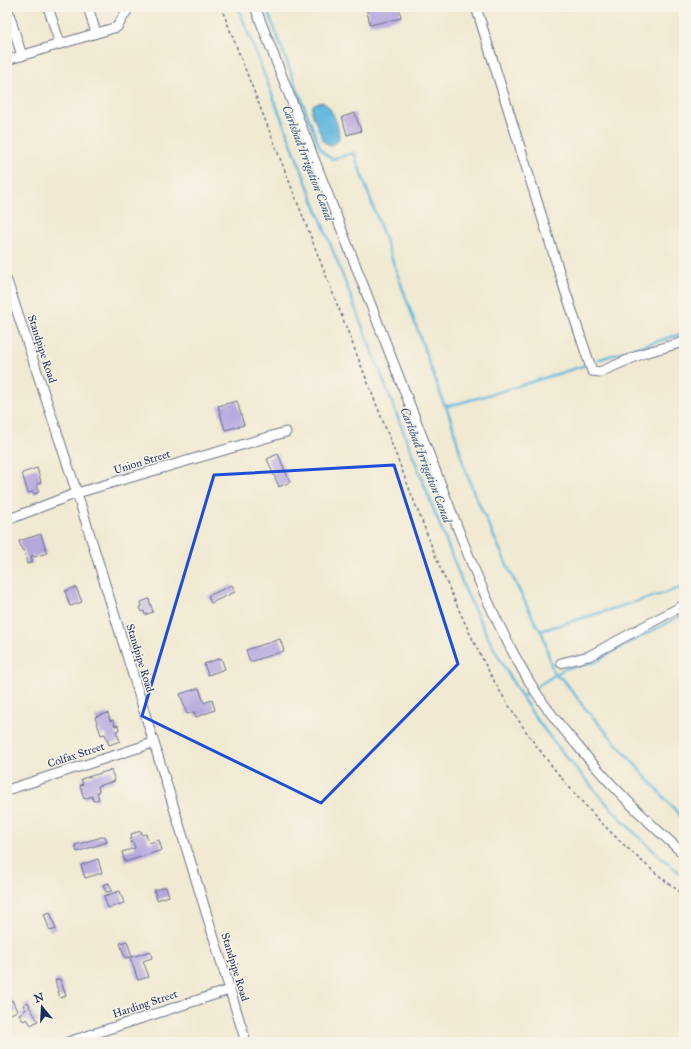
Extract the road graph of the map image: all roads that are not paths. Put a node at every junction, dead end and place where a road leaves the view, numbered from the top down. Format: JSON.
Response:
{"nodes":[{"id":1,"x":7,"y":7,"type":"edge"},
{"id":2,"x":48,"y":7,"type":"edge"},
{"id":3,"x":88,"y":7,"type":"edge"},
{"id":4,"x":255,"y":7,"type":"edge"},
{"id":5,"x":476,"y":7,"type":"edge"},
{"id":6,"x":130,"y":8,"type":"edge"},
{"id":7,"x":96,"y":33,"type":"junction"},
{"id":8,"x":60,"y":44,"type":"junction"},
{"id":9,"x":22,"y":56,"type":"junction"},
{"id":10,"x":7,"y":60,"type":"edge"},
{"id":11,"x":7,"y":281,"type":"edge"},
{"id":12,"x":684,"y":342,"type":"edge"},
{"id":13,"x":286,"y":432,"type":"dead end"},
{"id":14,"x":77,"y":493,"type":"junction"},
{"id":15,"x":7,"y":520,"type":"edge"},
{"id":16,"x":684,"y":605,"type":"edge"},
{"id":17,"x":561,"y":663,"type":"dead end"},
{"id":18,"x":153,"y":743,"type":"junction"},
{"id":19,"x":7,"y":790,"type":"edge"},
{"id":20,"x":684,"y":854,"type":"edge"},
{"id":21,"x":229,"y":990,"type":"junction"},
{"id":22,"x":68,"y":1042,"type":"edge"},
{"id":23,"x":246,"y":1042,"type":"edge"}],
"edges":[{"from":1,"to":9,"type":"street"},
{"from":2,"to":8,"type":"street"},
{"from":3,"to":7,"type":"street"},
{"from":4,"to":20,"type":"street"},
{"from":5,"to":12,"type":"street"},
{"from":6,"to":7,"type":"street"},
{"from":7,"to":8,"type":"street"},
{"from":8,"to":9,"type":"street"},
{"from":9,"to":10,"type":"street"},
{"from":11,"to":14,"type":"street","name":"Standpipe Road"},
{"from":13,"to":14,"type":"street","name":"Union Street"},
{"from":14,"to":15,"type":"street","name":"Union Street"},
{"from":14,"to":18,"type":"street","name":"Standpipe Road"},
{"from":16,"to":17,"type":"street"},
{"from":18,"to":19,"type":"street","name":"Colfax Street"},
{"from":18,"to":21,"type":"street","name":"Standpipe Road"},
{"from":21,"to":22,"type":"street","name":"Harding Street"},
{"from":21,"to":23,"type":"street","name":"Standpipe Road"}]}
